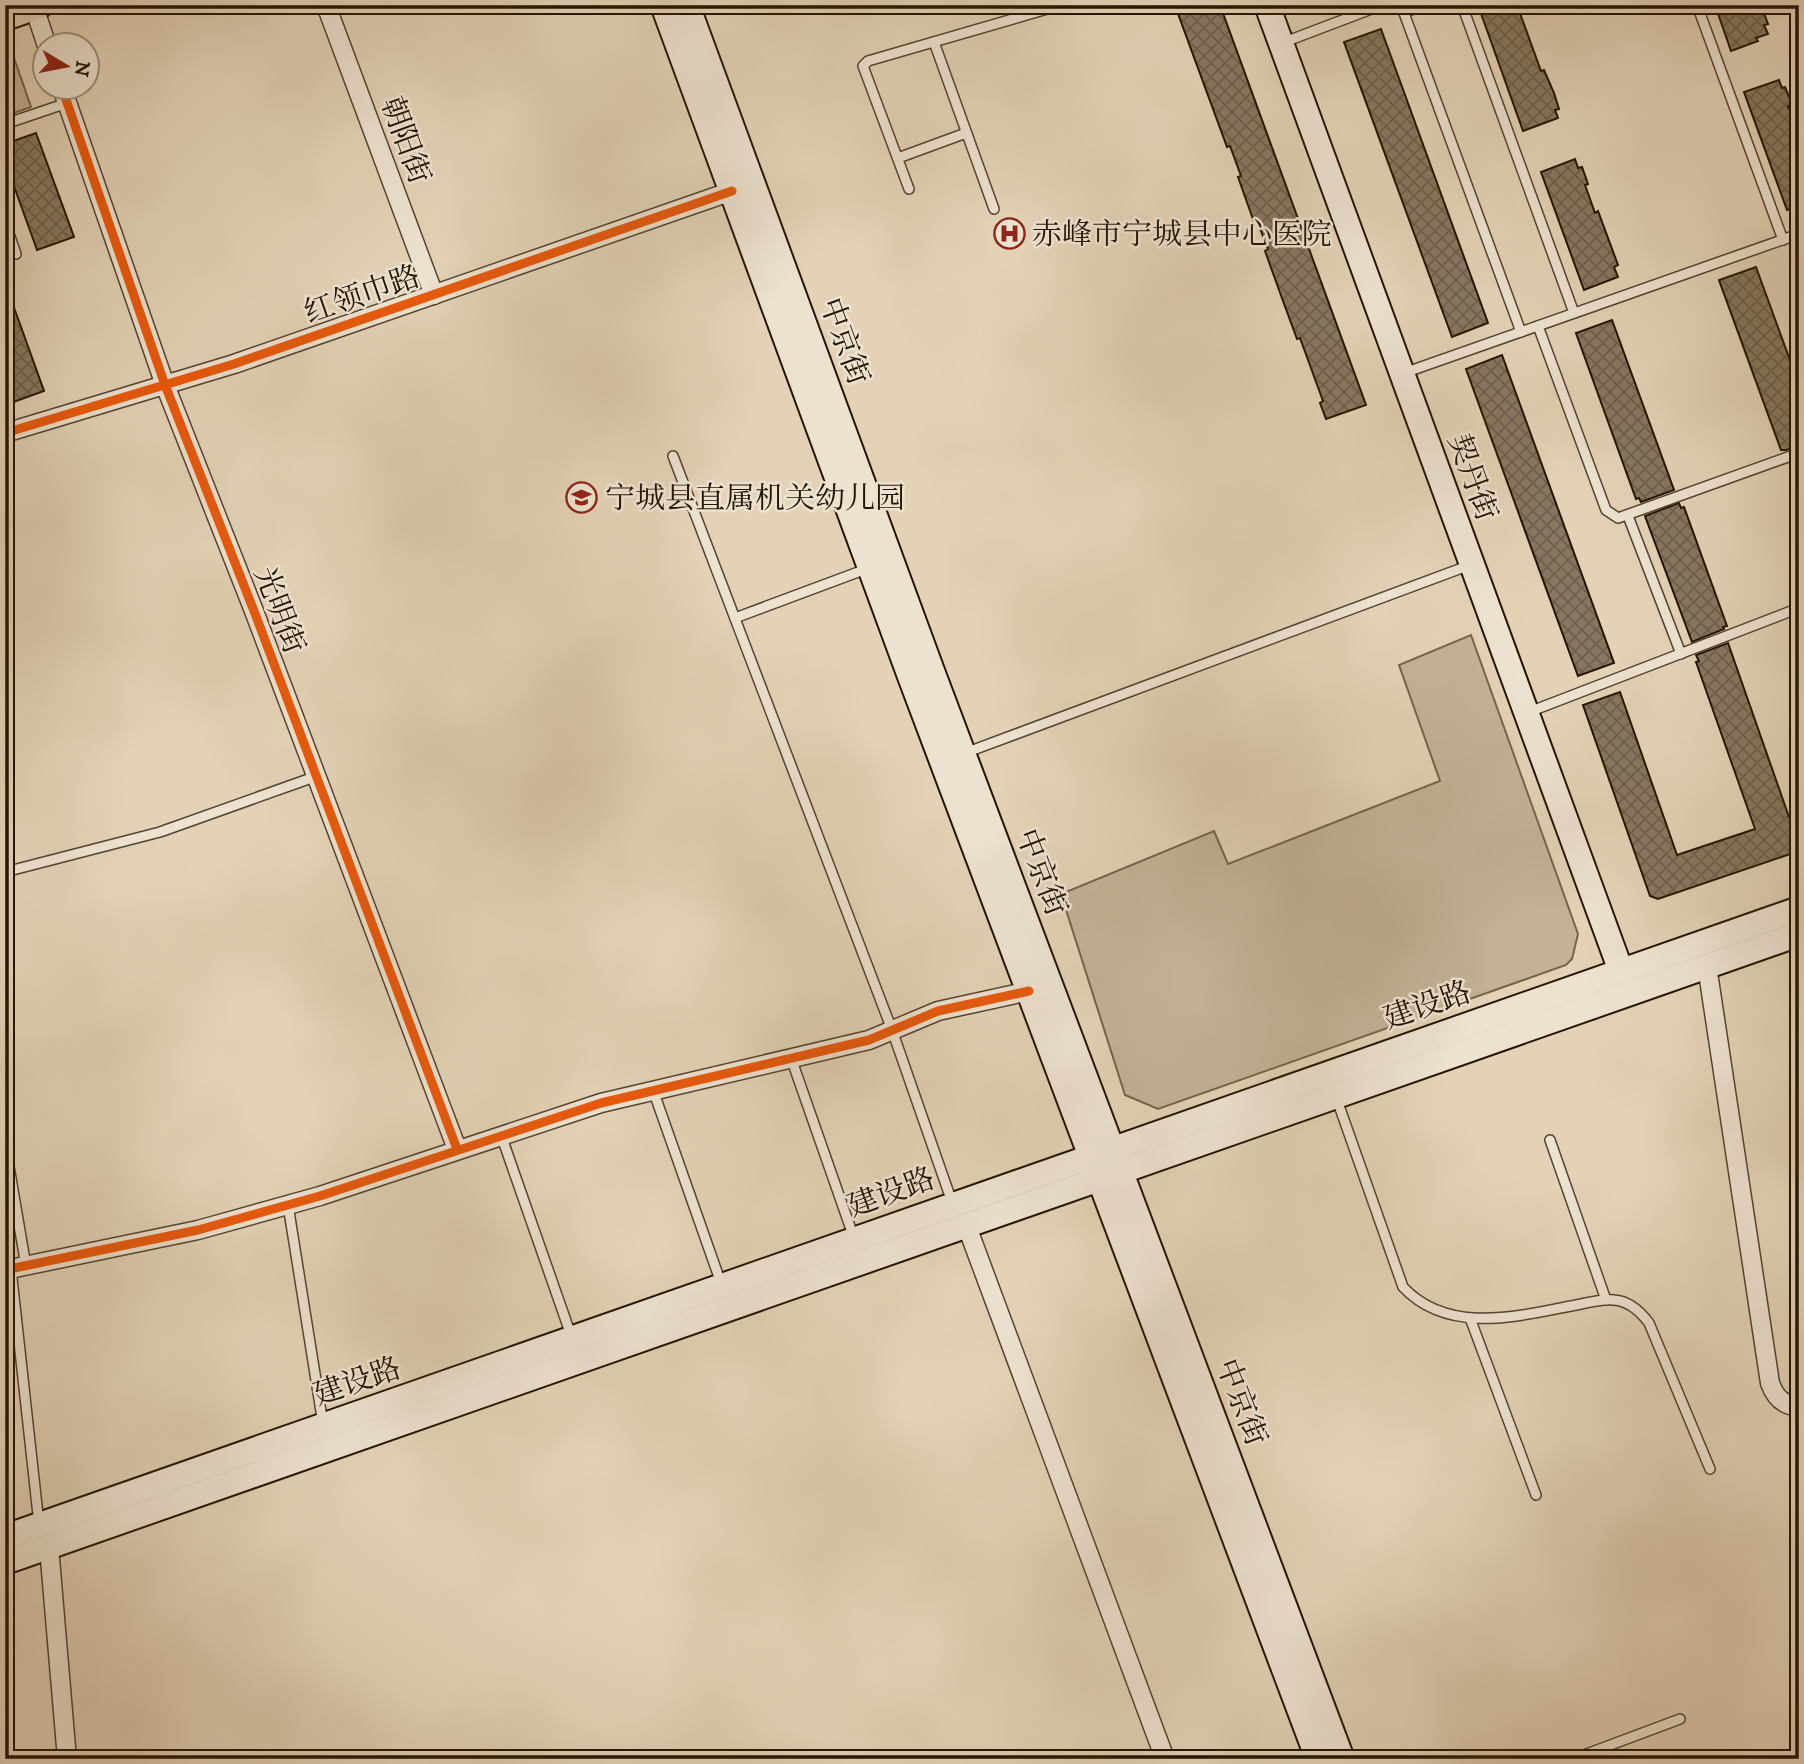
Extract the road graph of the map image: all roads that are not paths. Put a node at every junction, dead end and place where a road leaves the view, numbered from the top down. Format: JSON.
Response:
{"nodes":[{"id":1,"x":326,"y":5,"type":"edge"},
{"id":2,"x":663,"y":5,"type":"edge"},
{"id":3,"x":687,"y":5,"type":"edge"},
{"id":4,"x":1061,"y":5,"type":"edge"},
{"id":5,"x":1267,"y":5,"type":"edge"},
{"id":6,"x":1382,"y":5,"type":"edge"},
{"id":7,"x":1422,"y":5,"type":"edge"},
{"id":8,"x":1462,"y":5,"type":"edge"},
{"id":9,"x":1698,"y":5,"type":"edge"},
{"id":10,"x":37,"y":6,"type":"edge"},
{"id":11,"x":5,"y":18,"type":"edge"},
{"id":12,"x":44,"y":32,"type":"edge"},
{"id":13,"x":934,"y":42,"type":"junction"},
{"id":14,"x":1281,"y":44,"type":"junction"},
{"id":15,"x":50,"y":102,"type":"edge"},
{"id":16,"x":66,"y":102,"type":"edge"},
{"id":17,"x":5,"y":124,"type":"edge"},
{"id":18,"x":966,"y":133,"type":"junction"},
{"id":19,"x":898,"y":158,"type":"junction"},
{"id":20,"x":909,"y":189,"type":"dead end"},
{"id":21,"x":732,"y":191,"type":"junction"},
{"id":22,"x":994,"y":209,"type":"dead end"},
{"id":23,"x":5,"y":222,"type":"edge"},
{"id":24,"x":1799,"y":234,"type":"edge"},
{"id":25,"x":1783,"y":240,"type":"junction"},
{"id":26,"x":16,"y":254,"type":"dead end"},
{"id":27,"x":434,"y":295,"type":"junction"},
{"id":28,"x":1574,"y":313,"type":"junction"},
{"id":29,"x":1538,"y":326,"type":"junction"},
{"id":30,"x":1521,"y":332,"type":"junction"},
{"id":31,"x":1402,"y":374,"type":"junction"},
{"id":32,"x":165,"y":385,"type":"junction"},
{"id":33,"x":5,"y":433,"type":"edge"},
{"id":34,"x":1799,"y":453,"type":"edge"},
{"id":35,"x":673,"y":456,"type":"dead end"},
{"id":36,"x":1628,"y":516,"type":"junction"},
{"id":37,"x":1472,"y":565,"type":"junction"},
{"id":38,"x":871,"y":568,"type":"junction"},
{"id":39,"x":1799,"y":608,"type":"edge"},
{"id":40,"x":735,"y":618,"type":"junction"},
{"id":41,"x":1681,"y":654,"type":"junction"},
{"id":42,"x":1526,"y":713,"type":"junction"},
{"id":43,"x":963,"y":753,"type":"junction"},
{"id":44,"x":317,"y":776,"type":"junction"},
{"id":45,"x":5,"y":872,"type":"edge"},
{"id":46,"x":1799,"y":909,"type":"edge"},
{"id":47,"x":1799,"y":934,"type":"edge"},
{"id":48,"x":1707,"y":966,"type":"junction"},
{"id":49,"x":1620,"y":971,"type":"junction"},
{"id":50,"x":1029,"y":991,"type":"junction"},
{"id":51,"x":892,"y":1030,"type":"junction"},
{"id":52,"x":790,"y":1058,"type":"junction"},
{"id":53,"x":653,"y":1090,"type":"junction"},
{"id":54,"x":1336,"y":1096,"type":"junction"},
{"id":55,"x":501,"y":1135,"type":"junction"},
{"id":56,"x":1550,"y":1140,"type":"dead end"},
{"id":57,"x":5,"y":1143,"type":"edge"},
{"id":58,"x":457,"y":1149,"type":"junction"},
{"id":59,"x":1106,"y":1163,"type":"junction"},
{"id":60,"x":288,"y":1205,"type":"junction"},
{"id":61,"x":960,"y":1214,"type":"junction"},
{"id":62,"x":854,"y":1239,"type":"junction"},
{"id":63,"x":14,"y":1268,"type":"edge"},
{"id":64,"x":722,"y":1286,"type":"junction"},
{"id":65,"x":1606,"y":1300,"type":"junction"},
{"id":66,"x":1470,"y":1318,"type":"junction"},
{"id":67,"x":572,"y":1339,"type":"junction"},
{"id":68,"x":1799,"y":1406,"type":"edge"},
{"id":69,"x":323,"y":1426,"type":"junction"},
{"id":70,"x":1710,"y":1469,"type":"dead end"},
{"id":71,"x":1536,"y":1495,"type":"dead end"},
{"id":72,"x":44,"y":1536,"type":"junction"},
{"id":73,"x":5,"y":1537,"type":"edge"},
{"id":74,"x":5,"y":1562,"type":"edge"},
{"id":75,"x":1680,"y":1719,"type":"dead end"},
{"id":76,"x":67,"y":1759,"type":"edge"},
{"id":77,"x":1165,"y":1759,"type":"edge"},
{"id":78,"x":1318,"y":1759,"type":"edge"},
{"id":79,"x":1342,"y":1759,"type":"edge"},
{"id":80,"x":1573,"y":1759,"type":"edge"}],
"edges":[{"from":1,"to":27,"type":"street","name":"朝阳街"},
{"from":2,"to":21,"type":"main road","name":"中京街"},
{"from":3,"to":43,"type":"main road","name":"中京街"},
{"from":4,"to":13,"type":"lane"},
{"from":5,"to":14,"type":"main road","name":"契丹街"},
{"from":6,"to":14,"type":"lane"},
{"from":7,"to":30,"type":"lane"},
{"from":8,"to":28,"type":"lane"},
{"from":9,"to":25,"type":"lane"},
{"from":10,"to":11,"type":"main road"},
{"from":10,"to":12,"type":"street"},
{"from":13,"to":18,"type":"lane"},
{"from":13,"to":19,"type":"lane"},
{"from":14,"to":31,"type":"main road","name":"契丹街"},
{"from":15,"to":17,"type":"lane"},
{"from":16,"to":32,"type":"street","name":"光明街"},
{"from":18,"to":19,"type":"lane"},
{"from":18,"to":22,"type":"lane"},
{"from":19,"to":20,"type":"lane"},
{"from":21,"to":27,"type":"street","name":"红领巾路"},
{"from":21,"to":38,"type":"main road","name":"中京街"},
{"from":23,"to":26,"type":"lane"},
{"from":24,"to":25,"type":"lane"},
{"from":25,"to":28,"type":"lane"},
{"from":27,"to":32,"type":"street","name":"红领巾路"},
{"from":28,"to":29,"type":"lane"},
{"from":29,"to":30,"type":"lane"},
{"from":29,"to":36,"type":"lane"},
{"from":30,"to":31,"type":"lane"},
{"from":31,"to":37,"type":"main road","name":"契丹街"},
{"from":32,"to":33,"type":"street","name":"红领巾路"},
{"from":32,"to":44,"type":"street","name":"光明街"},
{"from":34,"to":36,"type":"lane"},
{"from":35,"to":40,"type":"lane"},
{"from":36,"to":41,"type":"lane"},
{"from":37,"to":42,"type":"main road","name":"契丹街"},
{"from":37,"to":43,"type":"lane"},
{"from":38,"to":40,"type":"lane"},
{"from":38,"to":50,"type":"main road","name":"中京街"},
{"from":39,"to":41,"type":"lane"},
{"from":40,"to":51,"type":"lane"},
{"from":41,"to":42,"type":"lane"},
{"from":42,"to":49,"type":"main road","name":"契丹街"},
{"from":43,"to":59,"type":"main road","name":"中京街"},
{"from":44,"to":45,"type":"lane"},
{"from":44,"to":58,"type":"street","name":"光明街"},
{"from":46,"to":49,"type":"main road","name":"建设路"},
{"from":47,"to":48,"type":"main road","name":"建设路"},
{"from":48,"to":54,"type":"main road","name":"建设路"},
{"from":48,"to":68,"type":"street"},
{"from":49,"to":59,"type":"main road","name":"建设路"},
{"from":50,"to":51,"type":"street"},
{"from":50,"to":59,"type":"main road","name":"中京街"},
{"from":51,"to":52,"type":"street"},
{"from":51,"to":61,"type":"lane"},
{"from":52,"to":53,"type":"street"},
{"from":52,"to":62,"type":"lane"},
{"from":53,"to":55,"type":"street"},
{"from":53,"to":64,"type":"lane"},
{"from":54,"to":59,"type":"main road","name":"建设路"},
{"from":54,"to":66,"type":"lane"},
{"from":55,"to":58,"type":"street"},
{"from":55,"to":67,"type":"lane"},
{"from":56,"to":65,"type":"lane"},
{"from":57,"to":63,"type":"lane"},
{"from":58,"to":60,"type":"street"},
{"from":59,"to":61,"type":"main road","name":"建设路"},
{"from":59,"to":78,"type":"main road","name":"中京街"},
{"from":59,"to":79,"type":"main road","name":"中京街"},
{"from":60,"to":63,"type":"street"},
{"from":60,"to":69,"type":"lane"},
{"from":61,"to":62,"type":"main road","name":"建设路"},
{"from":61,"to":72,"type":"main road","name":"建设路"},
{"from":61,"to":77,"type":"street"},
{"from":62,"to":64,"type":"main road","name":"建设路"},
{"from":63,"to":72,"type":"lane"},
{"from":64,"to":67,"type":"main road","name":"建设路"},
{"from":65,"to":66,"type":"lane"},
{"from":65,"to":70,"type":"lane"},
{"from":66,"to":71,"type":"lane"},
{"from":67,"to":69,"type":"main road","name":"建设路"},
{"from":69,"to":72,"type":"main road","name":"建设路"},
{"from":72,"to":73,"type":"main road","name":"建设路"},
{"from":72,"to":74,"type":"main road","name":"建设路"},
{"from":72,"to":76,"type":"street"},
{"from":75,"to":80,"type":"lane"}]}
